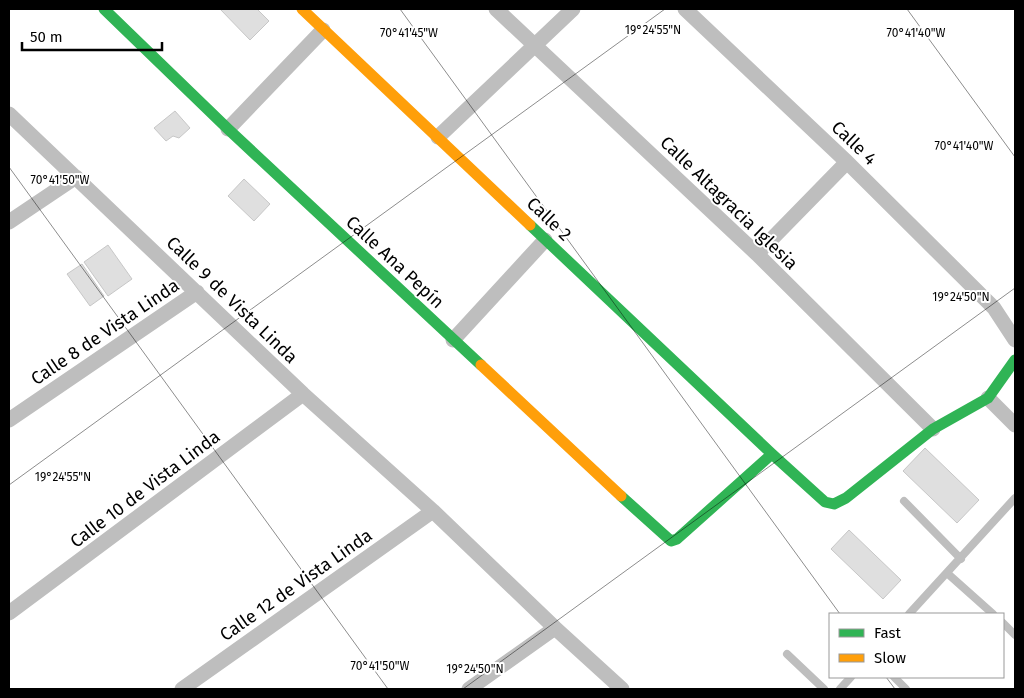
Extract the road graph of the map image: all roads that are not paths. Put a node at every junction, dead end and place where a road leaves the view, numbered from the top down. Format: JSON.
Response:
{"nodes":[{"id":1,"x":104,"y":9,"type":"edge"},
{"id":2,"x":302,"y":9,"type":"edge"},
{"id":3,"x":496,"y":9,"type":"edge"},
{"id":4,"x":573,"y":9,"type":"edge"},
{"id":5,"x":685,"y":9,"type":"edge"},
{"id":6,"x":323,"y":30,"type":"junction"},
{"id":7,"x":534,"y":45,"type":"junction"},
{"id":8,"x":9,"y":114,"type":"edge"},
{"id":9,"x":228,"y":129,"type":"junction"},
{"id":10,"x":438,"y":137,"type":"junction"},
{"id":11,"x":847,"y":162,"type":"junction"},
{"id":12,"x":76,"y":177,"type":"junction"},
{"id":13,"x":9,"y":222,"type":"edge"},
{"id":14,"x":545,"y":240,"type":"junction"},
{"id":15,"x":757,"y":254,"type":"junction"},
{"id":16,"x":197,"y":292,"type":"junction"},
{"id":17,"x":453,"y":340,"type":"junction"},
{"id":18,"x":1015,"y":340,"type":"edge"},
{"id":19,"x":1015,"y":360,"type":"edge"},
{"id":20,"x":303,"y":394,"type":"junction"},
{"id":21,"x":988,"y":398,"type":"junction"},
{"id":22,"x":9,"y":420,"type":"edge"},
{"id":23,"x":1015,"y":425,"type":"edge"},
{"id":24,"x":933,"y":429,"type":"junction"},
{"id":25,"x":772,"y":454,"type":"junction"},
{"id":26,"x":1015,"y":498,"type":"edge"},
{"id":27,"x":904,"y":501,"type":"dead end"},
{"id":28,"x":433,"y":511,"type":"junction"},
{"id":29,"x":960,"y":559,"type":"junction"},
{"id":30,"x":947,"y":573,"type":"junction"},
{"id":31,"x":910,"y":613,"type":"edge"},
{"id":32,"x":991,"y":613,"type":"edge"},
{"id":33,"x":9,"y":614,"type":"edge"},
{"id":34,"x":1004,"y":625,"type":"edge"},
{"id":35,"x":555,"y":628,"type":"junction"},
{"id":36,"x":1015,"y":635,"type":"edge"},
{"id":37,"x":787,"y":654,"type":"dead end"},
{"id":38,"x":850,"y":678,"type":"edge"},
{"id":39,"x":895,"y":678,"type":"edge"},
{"id":40,"x":182,"y":689,"type":"edge"},
{"id":41,"x":469,"y":689,"type":"edge"},
{"id":42,"x":622,"y":689,"type":"edge"},
{"id":43,"x":824,"y":689,"type":"edge"},
{"id":44,"x":840,"y":689,"type":"edge"},
{"id":45,"x":906,"y":689,"type":"edge"}],
"edges":[{"from":1,"to":9,"type":"street","name":"Calle Ana Pepín"},
{"from":2,"to":6,"type":"street","name":"Calle 2"},
{"from":3,"to":7,"type":"street","name":"Calle Altagracia Iglesia"},
{"from":4,"to":7,"type":"street"},
{"from":5,"to":11,"type":"street","name":"Calle 4"},
{"from":6,"to":9,"type":"street"},
{"from":6,"to":10,"type":"street","name":"Calle 2"},
{"from":7,"to":10,"type":"street"},
{"from":7,"to":15,"type":"street","name":"Calle Altagracia Iglesia"},
{"from":8,"to":12,"type":"street","name":"Calle 9 de Vista Linda"},
{"from":9,"to":17,"type":"street","name":"Calle Ana Pepín"},
{"from":10,"to":14,"type":"street","name":"Calle 2"},
{"from":11,"to":15,"type":"street"},
{"from":11,"to":18,"type":"street","name":"Calle 4"},
{"from":12,"to":13,"type":"street"},
{"from":12,"to":16,"type":"street","name":"Calle 9 de Vista Linda"},
{"from":14,"to":17,"type":"street"},
{"from":14,"to":25,"type":"street","name":"Calle 2"},
{"from":15,"to":24,"type":"street","name":"Calle Altagracia Iglesia"},
{"from":16,"to":20,"type":"street","name":"Calle 9 de Vista Linda"},
{"from":16,"to":22,"type":"street","name":"Calle 8 de Vista Linda"},
{"from":17,"to":25,"type":"street","name":"Calle Ana Pepín"},
{"from":19,"to":21,"type":"street"},
{"from":20,"to":28,"type":"street","name":"Calle 9 de Vista Linda"},
{"from":20,"to":33,"type":"street","name":"Calle 10 de Vista Linda"},
{"from":21,"to":23,"type":"street"},
{"from":21,"to":24,"type":"street","name":"Calle 2"},
{"from":24,"to":25,"type":"street","name":"Calle 2"},
{"from":26,"to":29,"type":"lane"},
{"from":27,"to":29,"type":"lane"},
{"from":28,"to":35,"type":"street","name":"Calle 9 de Vista Linda"},
{"from":28,"to":40,"type":"street","name":"Calle 12 de Vista Linda"},
{"from":29,"to":30,"type":"lane"},
{"from":30,"to":31,"type":"lane"},
{"from":30,"to":32,"type":"lane"},
{"from":34,"to":36,"type":"lane"},
{"from":35,"to":41,"type":"street"},
{"from":35,"to":42,"type":"street","name":"Calle 9 de Vista Linda"},
{"from":37,"to":43,"type":"lane"},
{"from":38,"to":44,"type":"lane"},
{"from":39,"to":45,"type":"lane"}]}
